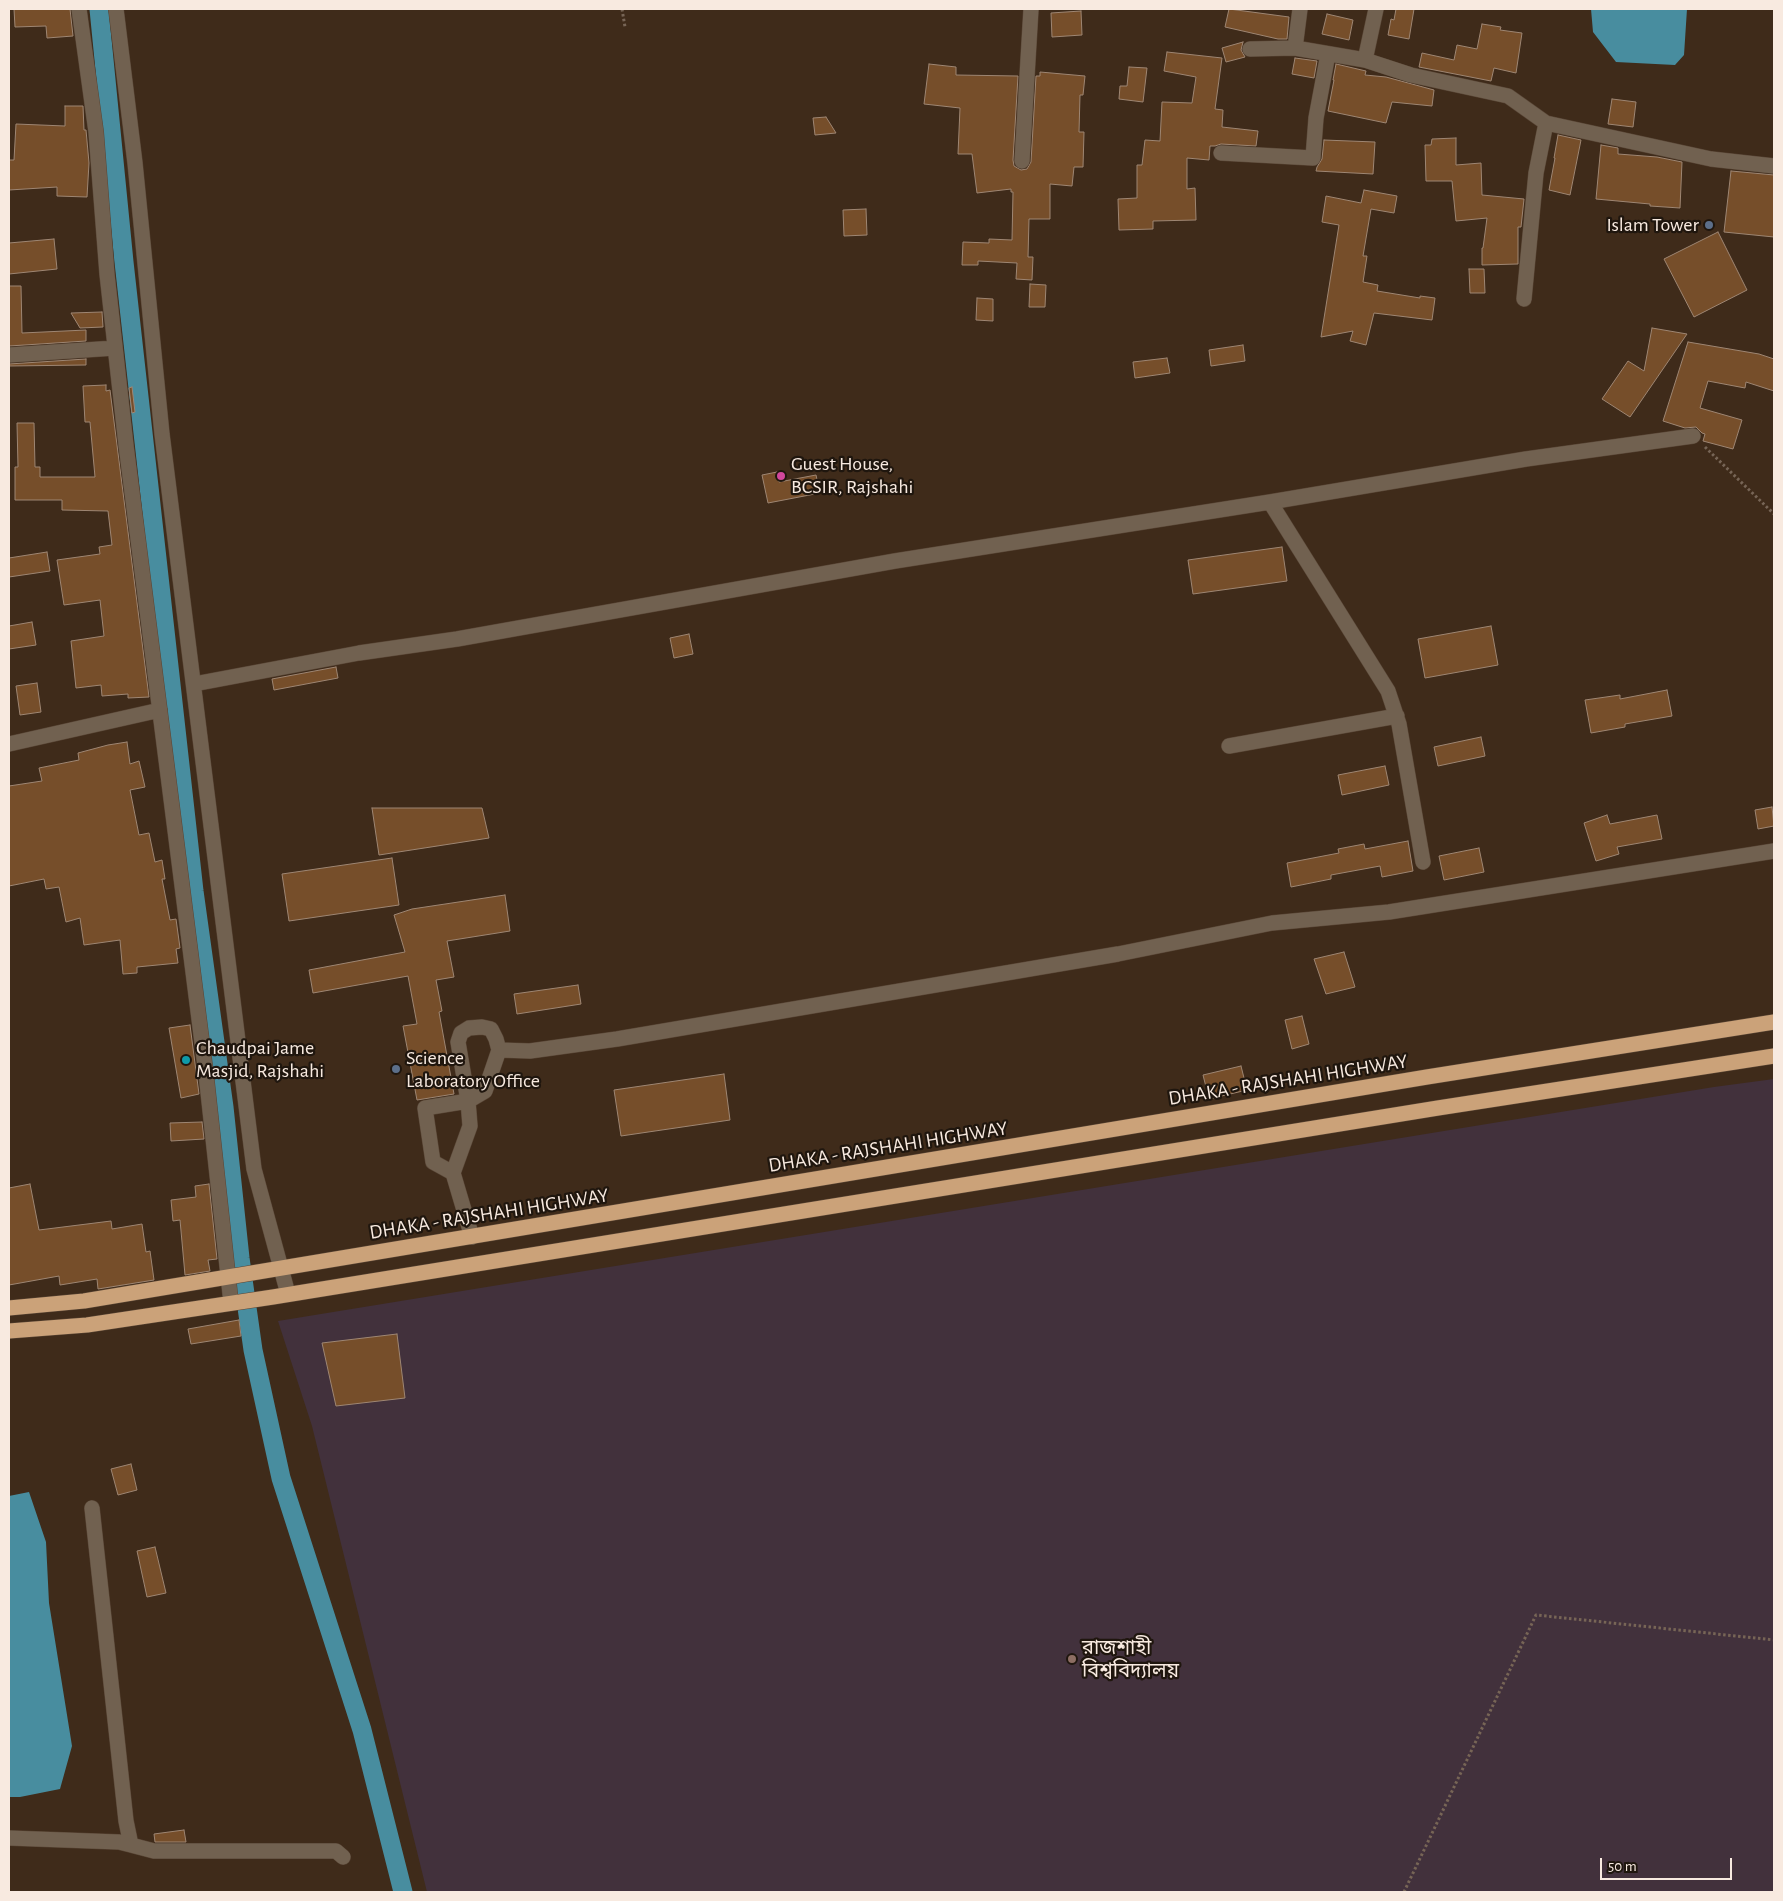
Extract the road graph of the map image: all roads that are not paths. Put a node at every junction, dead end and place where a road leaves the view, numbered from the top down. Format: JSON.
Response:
{"nodes":[{"id":1,"x":79,"y":9,"type":"edge"},
{"id":2,"x":116,"y":9,"type":"edge"},
{"id":3,"x":1032,"y":9,"type":"edge"},
{"id":4,"x":1300,"y":9,"type":"edge"},
{"id":5,"x":1376,"y":9,"type":"edge"},
{"id":6,"x":1295,"y":48,"type":"junction"},
{"id":7,"x":1250,"y":49,"type":"dead end"},
{"id":8,"x":1328,"y":54,"type":"junction"},
{"id":9,"x":1365,"y":60,"type":"junction"},
{"id":10,"x":1546,"y":123,"type":"junction"},
{"id":11,"x":1221,"y":153,"type":"dead end"},
{"id":12,"x":1022,"y":161,"type":"dead end"},
{"id":13,"x":1774,"y":166,"type":"edge"},
{"id":14,"x":1524,"y":299,"type":"dead end"},
{"id":15,"x":115,"y":348,"type":"junction"},
{"id":16,"x":9,"y":355,"type":"edge"},
{"id":17,"x":1693,"y":436,"type":"road end"},
{"id":18,"x":1270,"y":502,"type":"junction"},
{"id":19,"x":194,"y":684,"type":"junction"},
{"id":20,"x":160,"y":710,"type":"junction"},
{"id":21,"x":1397,"y":716,"type":"junction"},
{"id":22,"x":9,"y":744,"type":"edge"},
{"id":23,"x":1229,"y":746,"type":"dead end"},
{"id":24,"x":1774,"y":851,"type":"edge"},
{"id":25,"x":1423,"y":862,"type":"dead end"},
{"id":26,"x":1774,"y":1022,"type":"edge"},
{"id":27,"x":499,"y":1050,"type":"junction"},
{"id":28,"x":1774,"y":1056,"type":"edge"},
{"id":29,"x":468,"y":1101,"type":"junction"},
{"id":30,"x":453,"y":1173,"type":"junction"},
{"id":31,"x":472,"y":1237,"type":"junction"},
{"id":32,"x":272,"y":1270,"type":"junction"},
{"id":33,"x":229,"y":1277,"type":"junction"},
{"id":34,"x":280,"y":1295,"type":"junction"},
{"id":35,"x":231,"y":1303,"type":"junction"},
{"id":36,"x":9,"y":1308,"type":"edge"},
{"id":37,"x":9,"y":1332,"type":"edge"},
{"id":38,"x":92,"y":1508,"type":"dead end"},
{"id":39,"x":9,"y":1838,"type":"edge"},
{"id":40,"x":131,"y":1845,"type":"junction"},
{"id":41,"x":344,"y":1857,"type":"dead end"}],
"edges":[{"from":1,"to":15,"type":"street"},
{"from":2,"to":19,"type":"street"},
{"from":3,"to":12,"type":"street"},
{"from":4,"to":6,"type":"street"},
{"from":5,"to":9,"type":"street"},
{"from":6,"to":7,"type":"street"},
{"from":6,"to":8,"type":"street"},
{"from":8,"to":9,"type":"street"},
{"from":8,"to":11,"type":"street"},
{"from":9,"to":10,"type":"street"},
{"from":10,"to":13,"type":"street"},
{"from":10,"to":14,"type":"street"},
{"from":15,"to":16,"type":"street"},
{"from":15,"to":20,"type":"street"},
{"from":17,"to":18,"type":"street"},
{"from":18,"to":19,"type":"street"},
{"from":18,"to":21,"type":"street"},
{"from":19,"to":32,"type":"street"},
{"from":20,"to":22,"type":"street"},
{"from":20,"to":33,"type":"street"},
{"from":21,"to":23,"type":"street"},
{"from":21,"to":25,"type":"street"},
{"from":24,"to":27,"type":"street"},
{"from":26,"to":31,"type":"highway","name":"DHAKA - RAJSHAHI HIGHWAY"},
{"from":27,"to":29,"type":"street"},
{"from":27,"to":29,"type":"street"},
{"from":28,"to":34,"type":"highway"},
{"from":29,"to":30,"type":"street"},
{"from":29,"to":30,"type":"street"},
{"from":30,"to":31,"type":"street"},
{"from":31,"to":32,"type":"highway","name":"DHAKA - RAJSHAHI HIGHWAY"},
{"from":32,"to":33,"type":"highway","name":"DHAKA - RAJSHAHI HIGHWAY"},
{"from":32,"to":34,"type":"street"},
{"from":33,"to":35,"type":"street"},
{"from":33,"to":36,"type":"highway","name":"DHAKA - RAJSHAHI HIGHWAY"},
{"from":34,"to":35,"type":"highway"},
{"from":35,"to":37,"type":"highway"},
{"from":38,"to":40,"type":"street"},
{"from":39,"to":40,"type":"street"},
{"from":40,"to":41,"type":"street"}]}
